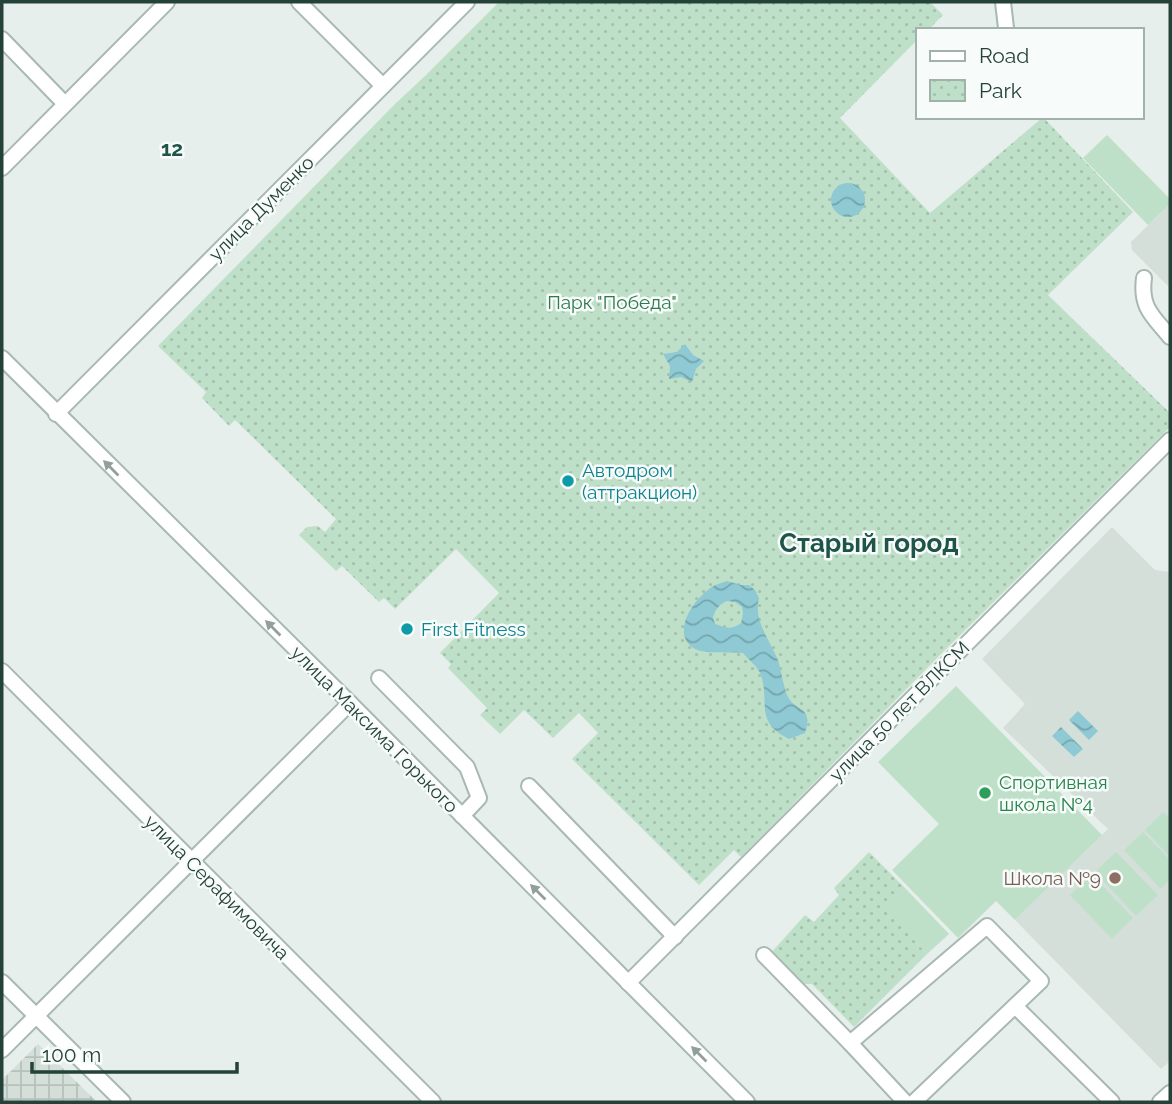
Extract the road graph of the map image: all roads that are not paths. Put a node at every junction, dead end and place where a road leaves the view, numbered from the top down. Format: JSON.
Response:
{"nodes":[{"id":1,"x":167,"y":2,"type":"edge"},
{"id":2,"x":299,"y":2,"type":"edge"},
{"id":3,"x":467,"y":2,"type":"edge"},
{"id":4,"x":1003,"y":2,"type":"edge"},
{"id":5,"x":1006,"y":28,"type":"dead end"},
{"id":6,"x":2,"y":39,"type":"edge"},
{"id":7,"x":383,"y":86,"type":"junction"},
{"id":8,"x":65,"y":104,"type":"junction"},
{"id":9,"x":2,"y":168,"type":"edge"},
{"id":10,"x":1144,"y":278,"type":"dead end"},
{"id":11,"x":1170,"y":337,"type":"edge"},
{"id":12,"x":2,"y":358,"type":"edge"},
{"id":13,"x":56,"y":414,"type":"junction"},
{"id":14,"x":1167,"y":449,"type":"edge"},
{"id":15,"x":2,"y":671,"type":"edge"},
{"id":16,"x":379,"y":678,"type":"dead end"},
{"id":17,"x":350,"y":703,"type":"junction"},
{"id":18,"x":529,"y":786,"type":"dead end"},
{"id":19,"x":462,"y":816,"type":"junction"},
{"id":20,"x":191,"y":861,"type":"junction"},
{"id":21,"x":674,"y":937,"type":"junction"},
{"id":22,"x":764,"y":955,"type":"dead end"},
{"id":23,"x":2,"y":982,"type":"edge"},
{"id":24,"x":628,"y":983,"type":"junction"},
{"id":25,"x":1015,"y":1006,"type":"junction"},
{"id":26,"x":36,"y":1016,"type":"junction"},
{"id":27,"x":850,"y":1043,"type":"junction"},
{"id":28,"x":2,"y":1049,"type":"edge"},
{"id":29,"x":1170,"y":1093,"type":"edge"},
{"id":30,"x":123,"y":1102,"type":"edge"},
{"id":31,"x":433,"y":1102,"type":"edge"},
{"id":32,"x":747,"y":1102,"type":"edge"},
{"id":33,"x":905,"y":1102,"type":"edge"},
{"id":34,"x":914,"y":1102,"type":"edge"},
{"id":35,"x":1112,"y":1102,"type":"edge"},
{"id":36,"x":1160,"y":1102,"type":"edge"}],
"edges":[{"from":1,"to":8,"type":"street"},
{"from":2,"to":7,"type":"street"},
{"from":3,"to":7,"type":"street","name":"улица Думенко"},
{"from":4,"to":5,"type":"street"},
{"from":6,"to":8,"type":"street"},
{"from":7,"to":13,"type":"street","name":"улица Думенко"},
{"from":8,"to":9,"type":"street"},
{"from":10,"to":11,"type":"street"},
{"from":12,"to":13,"type":"street","name":"улица Максима Горького"},
{"from":17,"to":13,"type":"street","name":"улица Максима Горького","one_way":true},
{"from":14,"to":21,"type":"street","name":"улица 50 лет ВЛКСМ"},
{"from":15,"to":20,"type":"street","name":"улица Серафимовича"},
{"from":16,"to":19,"type":"street"},
{"from":17,"to":19,"type":"street","name":"улица Максима Горького"},
{"from":17,"to":20,"type":"street"},
{"from":18,"to":21,"type":"street"},
{"from":24,"to":19,"type":"street","name":"улица Максима Горького","one_way":true},
{"from":20,"to":26,"type":"street"},
{"from":20,"to":31,"type":"street","name":"улица Серафимовича"},
{"from":21,"to":24,"type":"street","name":"улица 50 лет ВЛКСМ"},
{"from":22,"to":27,"type":"street"},
{"from":23,"to":26,"type":"street"},
{"from":32,"to":24,"type":"street","name":"улица Максима Горького","one_way":true},
{"from":25,"to":27,"type":"street"},
{"from":25,"to":34,"type":"street"},
{"from":25,"to":35,"type":"street"},
{"from":26,"to":28,"type":"street"},
{"from":26,"to":30,"type":"street"},
{"from":27,"to":33,"type":"street"},
{"from":29,"to":36,"type":"street"}]}
